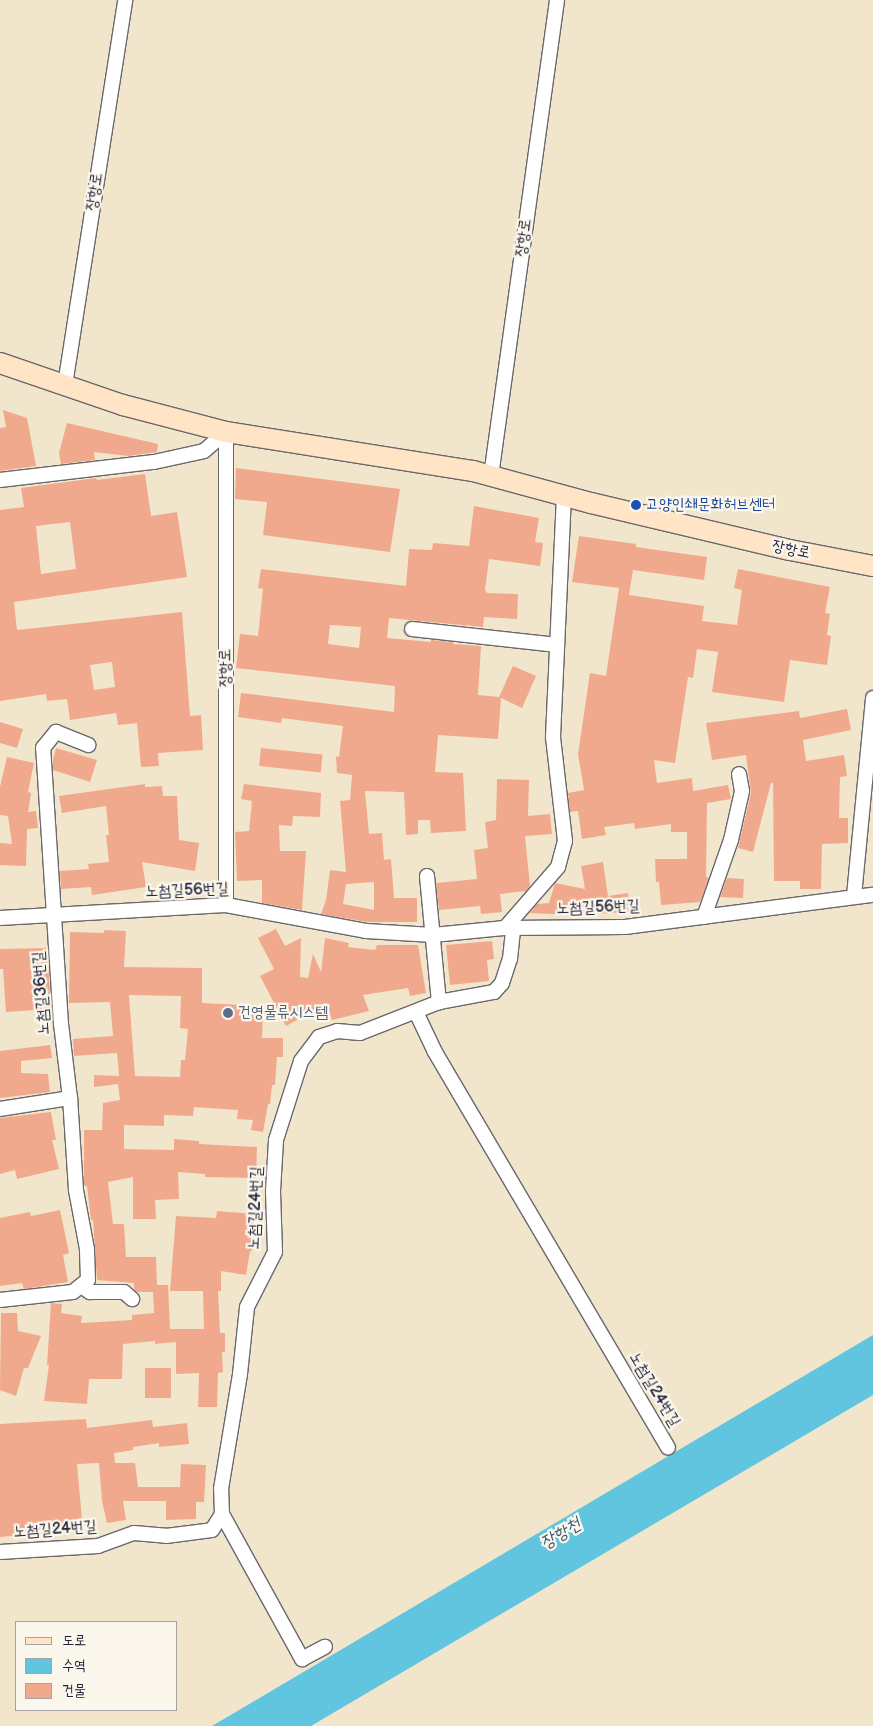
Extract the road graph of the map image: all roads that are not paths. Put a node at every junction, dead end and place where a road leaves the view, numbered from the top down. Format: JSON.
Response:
{"nodes":[{"id":1,"x":125,"y":0,"type":"edge"},
{"id":2,"x":557,"y":0,"type":"edge"},
{"id":3,"x":0,"y":363,"type":"edge"},
{"id":4,"x":65,"y":385,"type":"junction"},
{"id":5,"x":226,"y":432,"type":"junction"},
{"id":6,"x":491,"y":476,"type":"junction"},
{"id":7,"x":0,"y":480,"type":"edge"},
{"id":8,"x":564,"y":496,"type":"junction"},
{"id":9,"x":873,"y":566,"type":"edge"},
{"id":10,"x":412,"y":629,"type":"dead end"},
{"id":11,"x":558,"y":644,"type":"junction"},
{"id":12,"x":873,"y":698,"type":"edge"},
{"id":13,"x":88,"y":745,"type":"dead end"},
{"id":14,"x":739,"y":774,"type":"dead end"},
{"id":15,"x":427,"y":876,"type":"dead end"},
{"id":16,"x":873,"y":894,"type":"edge"},
{"id":17,"x":854,"y":896,"type":"junction"},
{"id":18,"x":226,"y":905,"type":"junction"},
{"id":19,"x":53,"y":914,"type":"junction"},
{"id":20,"x":704,"y":916,"type":"junction"},
{"id":21,"x":0,"y":918,"type":"edge"},
{"id":22,"x":509,"y":928,"type":"junction"},
{"id":23,"x":433,"y":935,"type":"junction"},
{"id":24,"x":439,"y":1002,"type":"junction"},
{"id":25,"x":416,"y":1012,"type":"junction"},
{"id":26,"x":70,"y":1098,"type":"junction"},
{"id":27,"x":0,"y":1109,"type":"edge"},
{"id":28,"x":81,"y":1286,"type":"junction"},
{"id":29,"x":132,"y":1299,"type":"dead end"},
{"id":30,"x":0,"y":1300,"type":"edge"},
{"id":31,"x":668,"y":1448,"type":"dead end"},
{"id":32,"x":222,"y":1514,"type":"junction"},
{"id":33,"x":0,"y":1552,"type":"edge"},
{"id":34,"x":325,"y":1646,"type":"dead end"}],
"edges":[{"from":1,"to":4,"type":"street","name":"장항로"},
{"from":2,"to":6,"type":"street","name":"장항로"},
{"from":3,"to":4,"type":"main road","name":"장항로"},
{"from":4,"to":5,"type":"main road","name":"장항로"},
{"from":5,"to":6,"type":"main road","name":"장항로"},
{"from":5,"to":7,"type":"street"},
{"from":5,"to":18,"type":"street","name":"장항로"},
{"from":6,"to":8,"type":"main road","name":"장항로"},
{"from":8,"to":9,"type":"main road","name":"장항로"},
{"from":8,"to":11,"type":"street"},
{"from":10,"to":11,"type":"street"},
{"from":11,"to":22,"type":"street"},
{"from":12,"to":17,"type":"street"},
{"from":13,"to":19,"type":"street","name":"노첨길36번길"},
{"from":14,"to":20,"type":"street"},
{"from":15,"to":23,"type":"street"},
{"from":16,"to":17,"type":"street","name":"노첨길56번길"},
{"from":17,"to":20,"type":"street","name":"노첨길56번길"},
{"from":18,"to":19,"type":"street","name":"노첨길56번길"},
{"from":18,"to":23,"type":"street","name":"노첨길56번길"},
{"from":19,"to":21,"type":"street","name":"노첨길56번길"},
{"from":19,"to":26,"type":"street","name":"노첨길36번길"},
{"from":20,"to":22,"type":"street","name":"노첨길56번길"},
{"from":22,"to":23,"type":"street","name":"노첨길56번길"},
{"from":22,"to":24,"type":"street","name":"노첨길24번길"},
{"from":23,"to":24,"type":"street"},
{"from":24,"to":25,"type":"street","name":"노첨길24번길"},
{"from":25,"to":31,"type":"street","name":"노첨길24번길"},
{"from":25,"to":32,"type":"street","name":"노첨길24번길"},
{"from":26,"to":27,"type":"street"},
{"from":26,"to":28,"type":"street","name":"노첨길36번길"},
{"from":28,"to":29,"type":"street"},
{"from":28,"to":30,"type":"street"},
{"from":32,"to":33,"type":"street","name":"노첨길24번길"},
{"from":32,"to":34,"type":"street","name":"노첨길24번길"}]}
